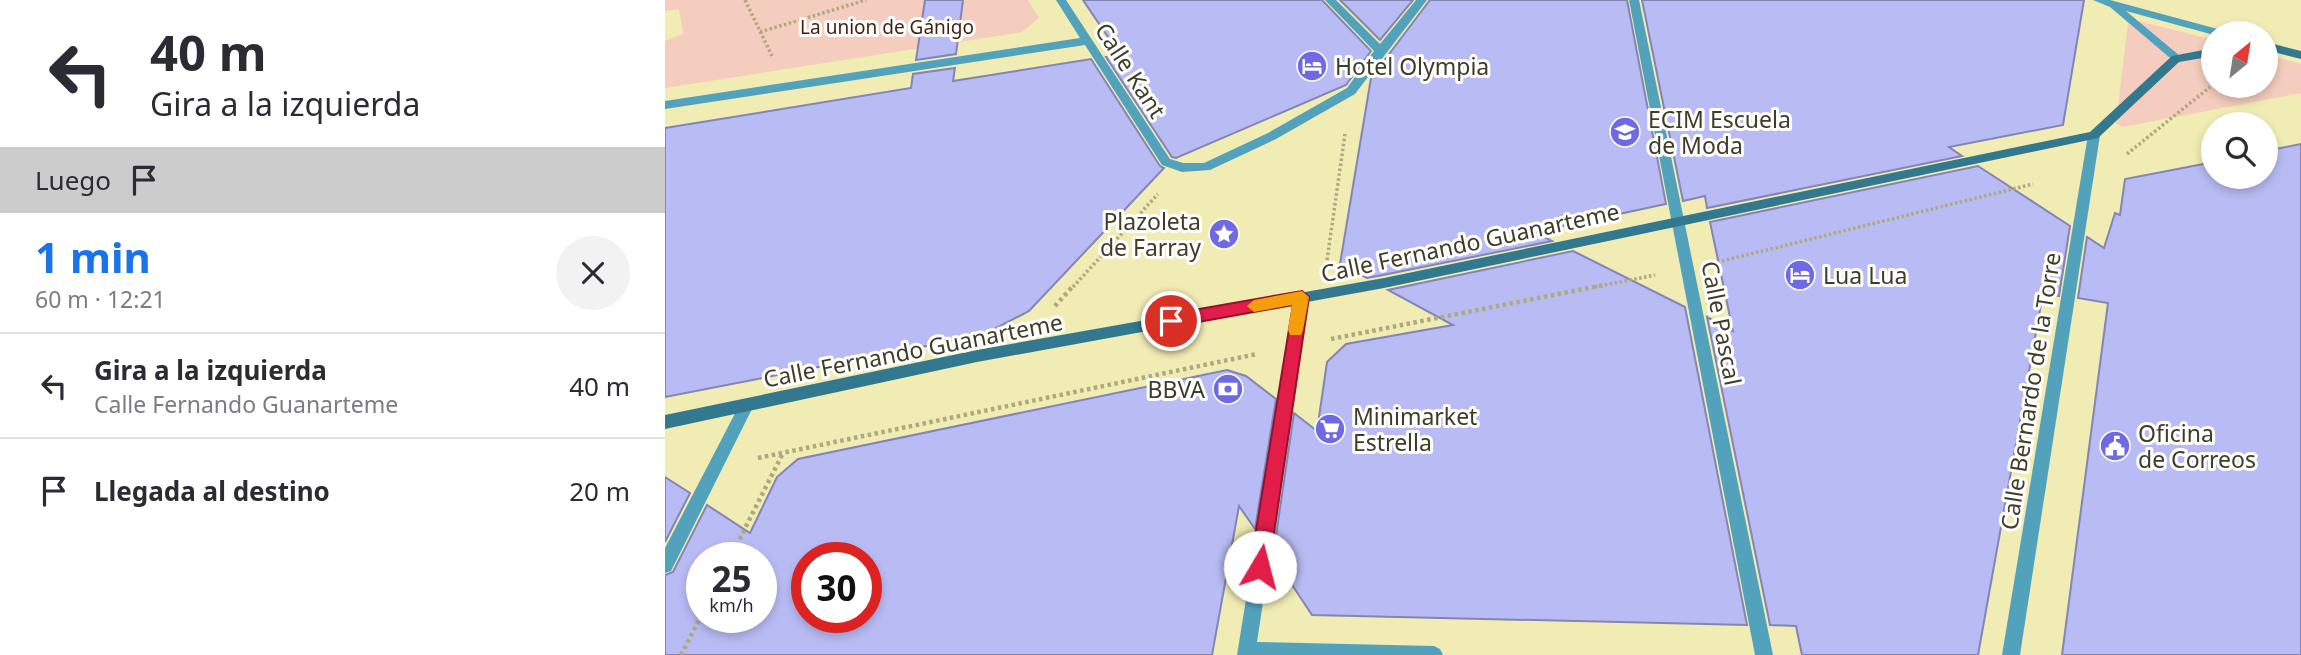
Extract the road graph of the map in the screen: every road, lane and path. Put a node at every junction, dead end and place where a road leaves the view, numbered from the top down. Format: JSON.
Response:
{"nodes":[{"id":1,"x":745,"y":0,"type":"edge"},
{"id":2,"x":866,"y":0,"type":"edge"},
{"id":3,"x":1061,"y":0,"type":"edge"},
{"id":4,"x":1330,"y":0,"type":"edge"},
{"id":5,"x":1422,"y":0,"type":"edge"},
{"id":6,"x":1634,"y":0,"type":"edge"},
{"id":7,"x":2098,"y":0,"type":"edge"},
{"id":8,"x":2112,"y":2,"type":"edge"},
{"id":9,"x":2201,"y":27,"type":"edge"},
{"id":10,"x":760,"y":32,"type":"junction"},
{"id":11,"x":1087,"y":41,"type":"junction"},
{"id":12,"x":2279,"y":49,"type":"edge"},
{"id":13,"x":1380,"y":51,"type":"junction"},
{"id":14,"x":2201,"y":54,"type":"edge"},
{"id":15,"x":2301,"y":55,"type":"edge"},
{"id":16,"x":772,"y":58,"type":"dead end"},
{"id":17,"x":2176,"y":59,"type":"junction"},
{"id":18,"x":1351,"y":91,"type":"junction"},
{"id":19,"x":2201,"y":95,"type":"edge"},
{"id":20,"x":665,"y":105,"type":"edge"},
{"id":21,"x":2094,"y":135,"type":"junction"},
{"id":22,"x":1182,"y":168,"type":"junction"},
{"id":23,"x":2088,"y":171,"type":"junction"},
{"id":24,"x":1678,"y":220,"type":"junction"},
{"id":25,"x":1688,"y":269,"type":"junction"},
{"id":26,"x":1323,"y":294,"type":"junction"},
{"id":27,"x":1302,"y":297,"type":"junction"},
{"id":28,"x":1292,"y":347,"type":"junction"},
{"id":29,"x":1015,"y":349,"type":"junction"},
{"id":30,"x":747,"y":405,"type":"junction"},
{"id":31,"x":665,"y":422,"type":"edge"},
{"id":32,"x":783,"y":453,"type":"junction"},
{"id":33,"x":718,"y":467,"type":"junction"},
{"id":34,"x":738,"y":542,"type":"edge"},
{"id":35,"x":665,"y":565,"type":"edge"},
{"id":36,"x":692,"y":633,"type":"edge"},
{"id":37,"x":1247,"y":652,"type":"edge"},
{"id":38,"x":681,"y":655,"type":"edge"},
{"id":39,"x":1434,"y":655,"type":"edge"},
{"id":40,"x":1764,"y":655,"type":"edge"},
{"id":41,"x":2011,"y":655,"type":"edge"}],
"edges":[{"from":1,"to":10,"type":"path"},
{"from":2,"to":10,"type":"path"},
{"from":3,"to":11,"type":"street","name":"Calle Kant"},
{"from":4,"to":13,"type":"street"},
{"from":5,"to":13,"type":"street"},
{"from":6,"to":24,"type":"street","name":"Calle Pascal"},
{"from":7,"to":8,"type":"street"},
{"from":8,"to":9,"type":"street"},
{"from":8,"to":17,"type":"street"},
{"from":10,"to":16,"type":"path"},
{"from":11,"to":20,"type":"street"},
{"from":11,"to":22,"type":"street","name":"Calle Kant"},
{"from":12,"to":15,"type":"street"},
{"from":13,"to":18,"type":"street"},
{"from":14,"to":17,"type":"street"},
{"from":17,"to":21,"type":"street"},
{"from":18,"to":22,"type":"street"},
{"from":18,"to":26,"type":"path"},
{"from":19,"to":23,"type":"path"},
{"from":21,"to":23,"type":"street","name":"Calle Bernardo de la Torre"},
{"from":21,"to":24,"type":"street","name":"Calle Fernando Guanarteme"},
{"from":22,"to":29,"type":"path"},
{"from":23,"to":25,"type":"path"},
{"from":23,"to":41,"type":"street","name":"Calle Bernardo de la Torre"},
{"from":24,"to":25,"type":"street","name":"Calle Pascal"},
{"from":24,"to":26,"type":"street","name":"Calle Fernando Guanarteme"},
{"from":25,"to":28,"type":"path"},
{"from":25,"to":40,"type":"street","name":"Calle Pascal"},
{"from":26,"to":27,"type":"street","name":"Calle Fernando Guanarteme"},
{"from":27,"to":28,"type":"street"},
{"from":27,"to":29,"type":"street","name":"Calle Fernando Guanarteme"},
{"from":28,"to":32,"type":"path"},
{"from":28,"to":37,"type":"street"},
{"from":29,"to":30,"type":"street","name":"Calle Fernando Guanarteme"},
{"from":30,"to":31,"type":"street","name":"Calle Fernando Guanarteme"},
{"from":30,"to":33,"type":"street"},
{"from":32,"to":33,"type":"path"},
{"from":32,"to":34,"type":"path"},
{"from":33,"to":35,"type":"street"},
{"from":36,"to":38,"type":"path"},
{"from":37,"to":39,"type":"street"}]}
